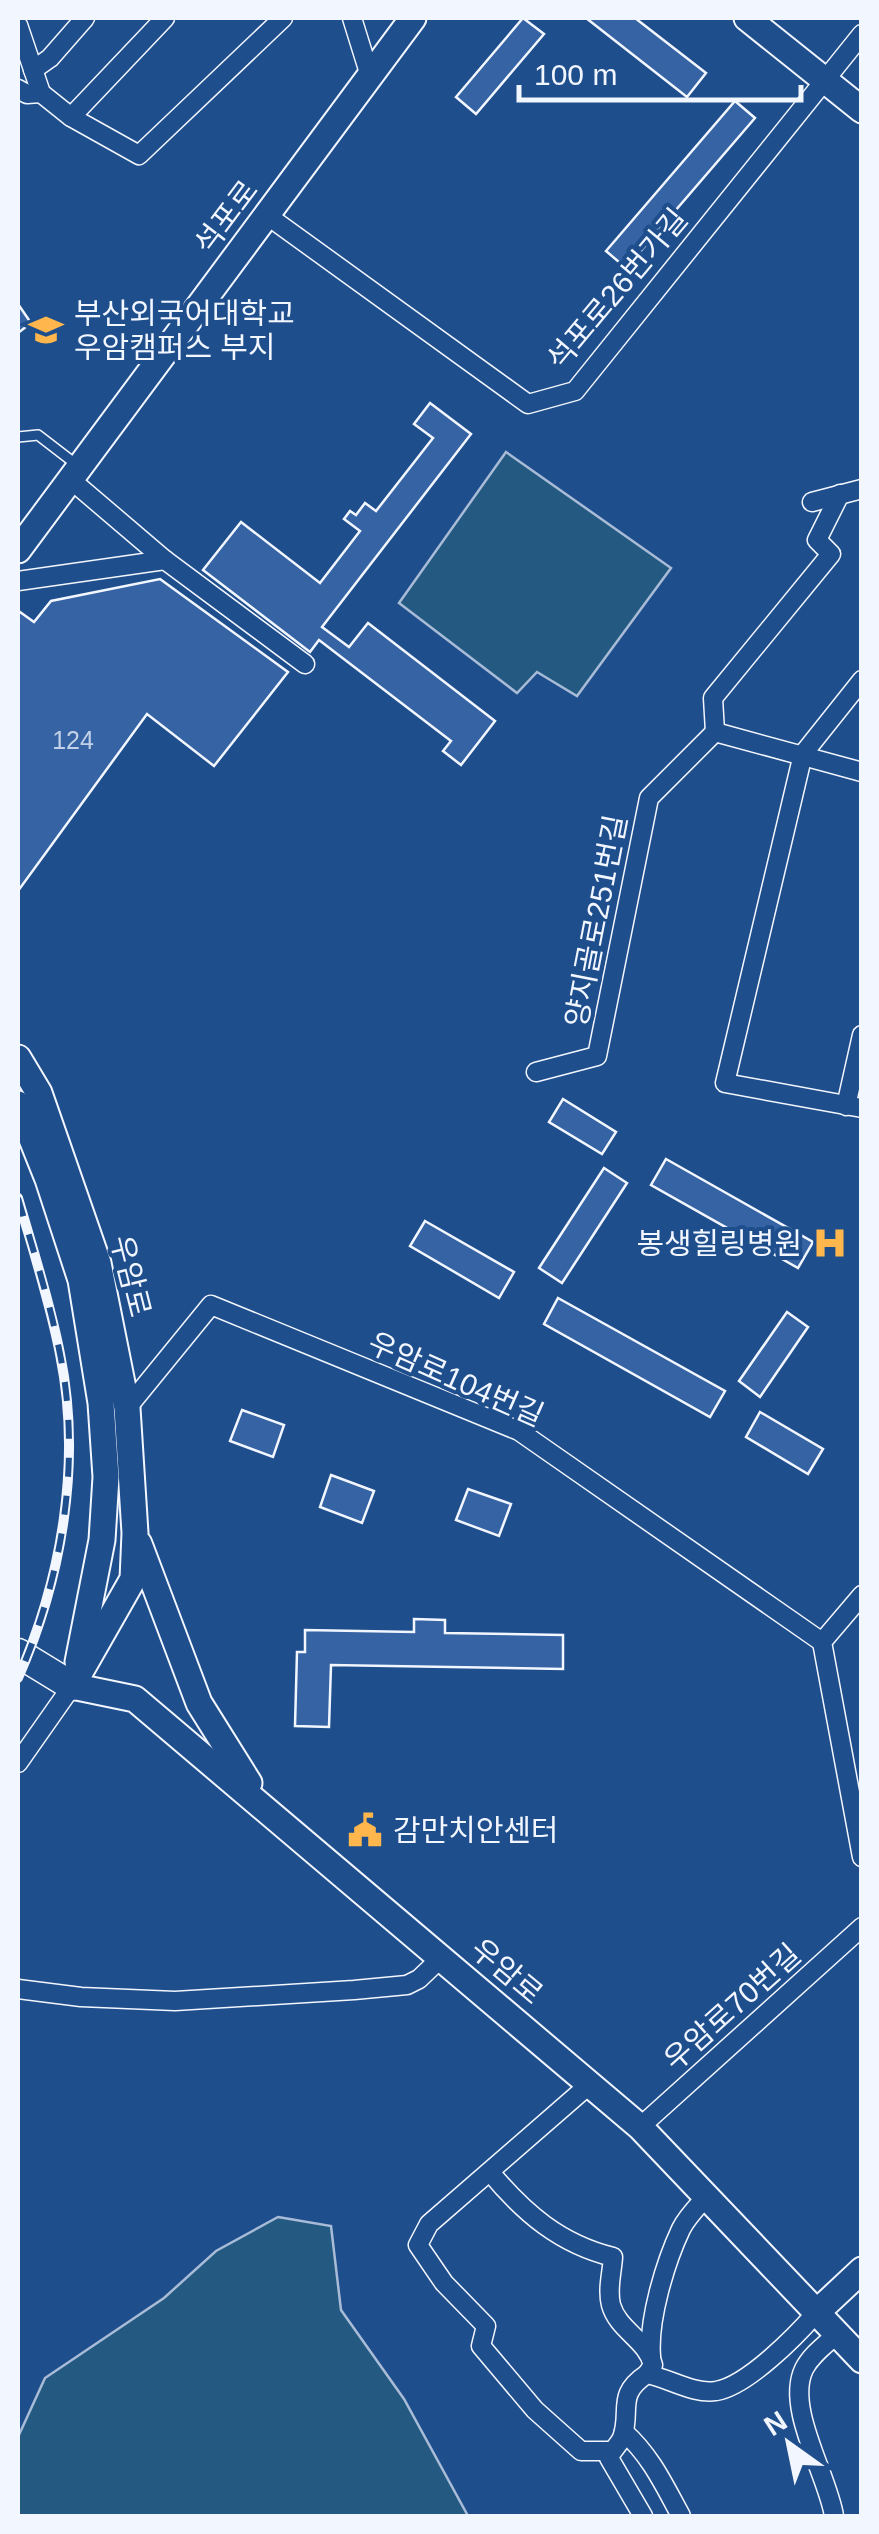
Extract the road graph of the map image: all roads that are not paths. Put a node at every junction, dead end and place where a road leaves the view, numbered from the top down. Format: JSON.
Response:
{"nodes":[{"id":1,"x":86,"y":18,"type":"edge"},
{"id":2,"x":166,"y":18,"type":"edge"},
{"id":3,"x":283,"y":18,"type":"edge"},
{"id":4,"x":352,"y":18,"type":"edge"},
{"id":5,"x":412,"y":18,"type":"edge"},
{"id":6,"x":747,"y":18,"type":"edge"},
{"id":7,"x":18,"y":25,"type":"edge"},
{"id":8,"x":862,"y":34,"type":"edge"},
{"id":9,"x":34,"y":70,"type":"junction"},
{"id":10,"x":370,"y":76,"type":"junction"},
{"id":11,"x":824,"y":80,"type":"junction"},
{"id":12,"x":18,"y":89,"type":"edge"},
{"id":13,"x":41,"y":92,"type":"junction"},
{"id":14,"x":862,"y":110,"type":"edge"},
{"id":15,"x":71,"y":117,"type":"junction"},
{"id":16,"x":268,"y":216,"type":"junction"},
{"id":17,"x":18,"y":437,"type":"edge"},
{"id":18,"x":75,"y":473,"type":"junction"},
{"id":19,"x":862,"y":489,"type":"edge"},
{"id":20,"x":840,"y":494,"type":"junction"},
{"id":21,"x":812,"y":502,"type":"dead end"},
{"id":22,"x":18,"y":550,"type":"edge"},
{"id":23,"x":165,"y":560,"type":"junction"},
{"id":24,"x":18,"y":580,"type":"edge"},
{"id":25,"x":305,"y":664,"type":"dead end"},
{"id":26,"x":862,"y":680,"type":"edge"},
{"id":27,"x":715,"y":732,"type":"junction"},
{"id":28,"x":803,"y":754,"type":"junction"},
{"id":29,"x":862,"y":772,"type":"edge"},
{"id":30,"x":862,"y":1036,"type":"edge"},
{"id":31,"x":18,"y":1058,"type":"edge"},
{"id":32,"x":536,"y":1072,"type":"dead end"},
{"id":33,"x":18,"y":1104,"type":"edge"},
{"id":34,"x":854,"y":1107,"type":"edge"},
{"id":35,"x":127,"y":1408,"type":"junction"},
{"id":36,"x":135,"y":1533,"type":"junction"},
{"id":37,"x":862,"y":1594,"type":"edge"},
{"id":38,"x":822,"y":1642,"type":"junction"},
{"id":39,"x":18,"y":1653,"type":"edge"},
{"id":40,"x":18,"y":1676,"type":"edge"},
{"id":41,"x":72,"y":1686,"type":"junction"},
{"id":42,"x":18,"y":1764,"type":"edge"},
{"id":43,"x":262,"y":1805,"type":"junction"},
{"id":44,"x":858,"y":1819,"type":"edge"},
{"id":45,"x":862,"y":1857,"type":"edge"},
{"id":46,"x":862,"y":1927,"type":"edge"},
{"id":47,"x":441,"y":1958,"type":"junction"},
{"id":48,"x":18,"y":1989,"type":"edge"},
{"id":49,"x":590,"y":2084,"type":"junction"},
{"id":50,"x":640,"y":2127,"type":"junction"},
{"id":51,"x":490,"y":2172,"type":"junction"},
{"id":52,"x":706,"y":2197,"type":"junction"},
{"id":53,"x":862,"y":2270,"type":"edge"},
{"id":54,"x":816,"y":2313,"type":"junction"},
{"id":55,"x":837,"y":2334,"type":"junction"},
{"id":56,"x":862,"y":2360,"type":"edge"},
{"id":57,"x":649,"y":2365,"type":"junction"},
{"id":58,"x":624,"y":2432,"type":"junction"},
{"id":59,"x":611,"y":2451,"type":"junction"},
{"id":60,"x":642,"y":2516,"type":"edge"},
{"id":61,"x":681,"y":2516,"type":"edge"},
{"id":62,"x":834,"y":2516,"type":"edge"}],
"edges":[{"from":1,"to":9,"type":"street"},
{"from":2,"to":15,"type":"street"},
{"from":3,"to":15,"type":"street"},
{"from":4,"to":10,"type":"street"},
{"from":5,"to":10,"type":"main road","name":"석포로"},
{"from":6,"to":11,"type":"main road"},
{"from":7,"to":9,"type":"street"},
{"from":8,"to":11,"type":"street","name":"석포로26번가길"},
{"from":9,"to":13,"type":"street"},
{"from":10,"to":16,"type":"main road","name":"석포로"},
{"from":11,"to":14,"type":"main road"},
{"from":11,"to":16,"type":"street","name":"석포로26번가길"},
{"from":12,"to":13,"type":"street"},
{"from":13,"to":15,"type":"street"},
{"from":16,"to":18,"type":"main road","name":"석포로"},
{"from":17,"to":18,"type":"lane"},
{"from":18,"to":22,"type":"main road","name":"석포로"},
{"from":18,"to":23,"type":"street"},
{"from":19,"to":20,"type":"street"},
{"from":20,"to":21,"type":"street"},
{"from":20,"to":27,"type":"street"},
{"from":23,"to":24,"type":"street"},
{"from":23,"to":25,"type":"street"},
{"from":26,"to":28,"type":"street"},
{"from":27,"to":28,"type":"street"},
{"from":27,"to":32,"type":"street","name":"양지골로251번길"},
{"from":28,"to":29,"type":"street"},
{"from":28,"to":34,"type":"street"},
{"from":30,"to":34,"type":"street"},
{"from":31,"to":35,"type":"main road","name":"우암로"},
{"from":33,"to":41,"type":"main road","name":"우암로"},
{"from":35,"to":36,"type":"main road","name":"우암로"},
{"from":35,"to":38,"type":"street","name":"우암로104번길"},
{"from":36,"to":41,"type":"main road","name":"우암로"},
{"from":36,"to":43,"type":"main road"},
{"from":37,"to":38,"type":"street"},
{"from":38,"to":44,"type":"street"},
{"from":39,"to":41,"type":"main road"},
{"from":40,"to":41,"type":"main road"},
{"from":41,"to":42,"type":"street"},
{"from":41,"to":43,"type":"main road","name":"우암로"},
{"from":43,"to":47,"type":"main road","name":"우암로"},
{"from":44,"to":45,"type":"street"},
{"from":46,"to":50,"type":"street","name":"우암로70번길"},
{"from":47,"to":48,"type":"street"},
{"from":47,"to":49,"type":"main road","name":"우암로"},
{"from":49,"to":50,"type":"main road","name":"우암로"},
{"from":49,"to":51,"type":"street"},
{"from":50,"to":52,"type":"main road","name":"우암로"},
{"from":51,"to":57,"type":"street"},
{"from":51,"to":59,"type":"street"},
{"from":52,"to":54,"type":"main road","name":"우암로"},
{"from":52,"to":57,"type":"street"},
{"from":53,"to":54,"type":"main road"},
{"from":54,"to":55,"type":"main road","name":"우암로"},
{"from":54,"to":57,"type":"street"},
{"from":55,"to":56,"type":"main road","name":"우암로"},
{"from":55,"to":62,"type":"street"},
{"from":57,"to":58,"type":"street"},
{"from":58,"to":59,"type":"street"},
{"from":58,"to":61,"type":"street"},
{"from":59,"to":60,"type":"street"}]}
